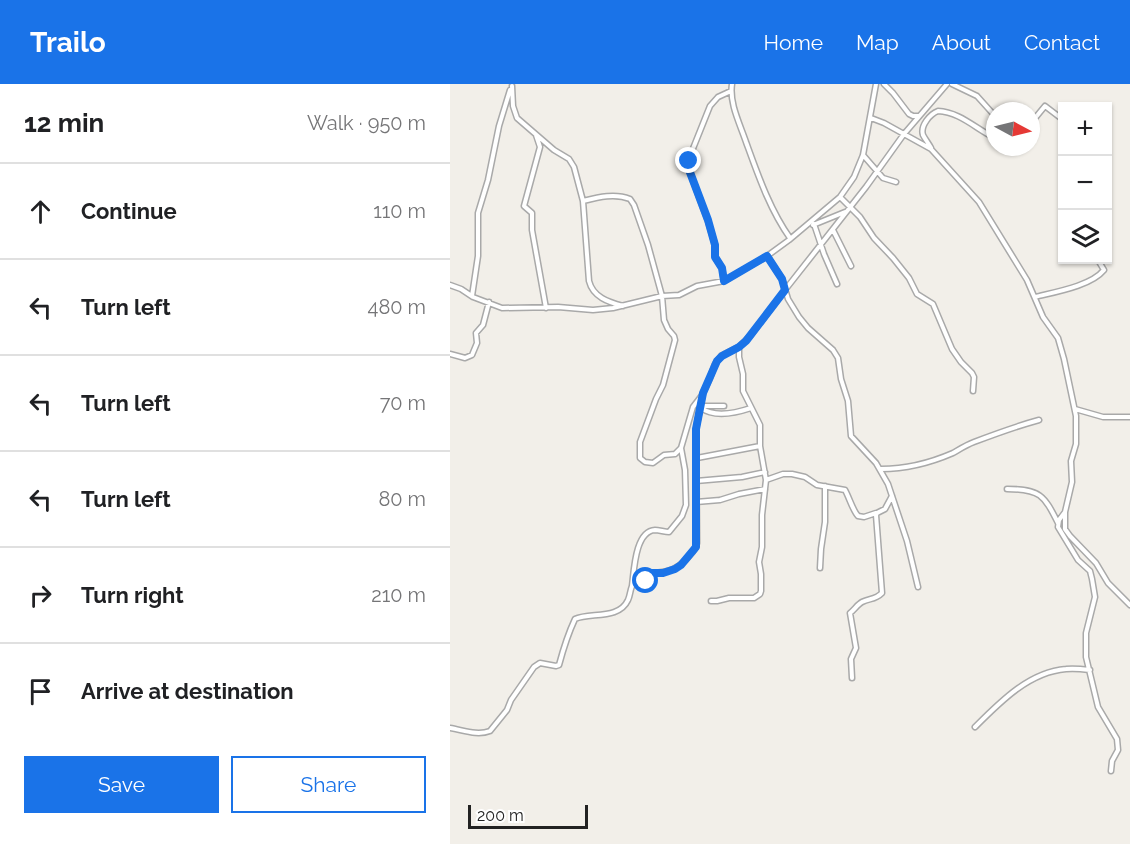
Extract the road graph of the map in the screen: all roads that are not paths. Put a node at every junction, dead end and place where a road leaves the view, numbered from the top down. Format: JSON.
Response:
{"nodes":[{"id":1,"x":732,"y":84,"type":"edge"},
{"id":2,"x":876,"y":84,"type":"edge"},
{"id":3,"x":884,"y":84,"type":"edge"},
{"id":4,"x":947,"y":84,"type":"edge"},
{"id":5,"x":952,"y":84,"type":"edge"},
{"id":6,"x":512,"y":85,"type":"edge"},
{"id":7,"x":731,"y":91,"type":"junction"},
{"id":8,"x":986,"y":106,"type":"edge"},
{"id":9,"x":1040,"y":112,"type":"edge"},
{"id":10,"x":920,"y":116,"type":"junction"},
{"id":11,"x":1058,"y":116,"type":"edge"},
{"id":12,"x":871,"y":118,"type":"junction"},
{"id":13,"x":986,"y":132,"type":"edge"},
{"id":14,"x":536,"y":134,"type":"junction"},
{"id":15,"x":904,"y":134,"type":"junction"},
{"id":16,"x":931,"y":149,"type":"junction"},
{"id":17,"x":863,"y":155,"type":"junction"},
{"id":18,"x":878,"y":172,"type":"junction"},
{"id":19,"x":896,"y":182,"type":"dead end"},
{"id":20,"x":840,"y":197,"type":"junction"},
{"id":21,"x":583,"y":201,"type":"junction"},
{"id":22,"x":849,"y":209,"type":"junction"},
{"id":23,"x":814,"y":224,"type":"junction"},
{"id":24,"x":804,"y":227,"type":"junction"},
{"id":25,"x":833,"y":230,"type":"junction"},
{"id":26,"x":790,"y":238,"type":"junction"},
{"id":27,"x":821,"y":246,"type":"junction"},
{"id":28,"x":767,"y":256,"type":"junction"},
{"id":29,"x":1100,"y":264,"type":"edge"},
{"id":30,"x":851,"y":266,"type":"dead end"},
{"id":31,"x":724,"y":281,"type":"junction"},
{"id":32,"x":837,"y":284,"type":"dead end"},
{"id":33,"x":450,"y":285,"type":"edge"},
{"id":34,"x":785,"y":290,"type":"junction"},
{"id":35,"x":472,"y":296,"type":"junction"},
{"id":36,"x":662,"y":296,"type":"junction"},
{"id":37,"x":1035,"y":297,"type":"junction"},
{"id":38,"x":489,"y":303,"type":"junction"},
{"id":39,"x":623,"y":306,"type":"junction"},
{"id":40,"x":546,"y":308,"type":"junction"},
{"id":41,"x":739,"y":347,"type":"junction"},
{"id":42,"x":450,"y":354,"type":"edge"},
{"id":43,"x":973,"y":391,"type":"dead end"},
{"id":44,"x":703,"y":393,"type":"junction"},
{"id":45,"x":724,"y":406,"type":"dead end"},
{"id":46,"x":700,"y":407,"type":"junction"},
{"id":47,"x":751,"y":408,"type":"junction"},
{"id":48,"x":1075,"y":409,"type":"junction"},
{"id":49,"x":1130,"y":417,"type":"edge"},
{"id":50,"x":1039,"y":420,"type":"dead end"},
{"id":51,"x":760,"y":446,"type":"junction"},
{"id":52,"x":681,"y":448,"type":"junction"},
{"id":53,"x":697,"y":458,"type":"junction"},
{"id":54,"x":881,"y":469,"type":"junction"},
{"id":55,"x":765,"y":472,"type":"junction"},
{"id":56,"x":765,"y":480,"type":"junction"},
{"id":57,"x":696,"y":482,"type":"junction"},
{"id":58,"x":825,"y":486,"type":"junction"},
{"id":59,"x":765,"y":489,"type":"junction"},
{"id":60,"x":1007,"y":489,"type":"dead end"},
{"id":61,"x":892,"y":495,"type":"junction"},
{"id":62,"x":696,"y":502,"type":"junction"},
{"id":63,"x":1065,"y":512,"type":"junction"},
{"id":64,"x":876,"y":513,"type":"junction"},
{"id":65,"x":1058,"y":524,"type":"junction"},
{"id":66,"x":820,"y":568,"type":"dead end"},
{"id":67,"x":632,"y":586,"type":"junction"},
{"id":68,"x":918,"y":587,"type":"dead end"},
{"id":69,"x":711,"y":601,"type":"dead end"},
{"id":70,"x":1130,"y":605,"type":"edge"},
{"id":71,"x":1090,"y":670,"type":"junction"},
{"id":72,"x":852,"y":678,"type":"dead end"},
{"id":73,"x":975,"y":727,"type":"dead end"},
{"id":74,"x":450,"y":728,"type":"edge"},
{"id":75,"x":1111,"y":771,"type":"dead end"}],
"edges":[{"from":1,"to":7,"type":"street"},
{"from":2,"to":12,"type":"street"},
{"from":3,"to":10,"type":"street"},
{"from":4,"to":10,"type":"street"},
{"from":5,"to":8,"type":"street"},
{"from":6,"to":14,"type":"street"},
{"from":6,"to":35,"type":"street"},
{"from":7,"to":26,"type":"street"},
{"from":7,"to":31,"type":"street"},
{"from":9,"to":11,"type":"street"},
{"from":10,"to":15,"type":"street"},
{"from":12,"to":15,"type":"street"},
{"from":12,"to":17,"type":"street"},
{"from":13,"to":16,"type":"street"},
{"from":14,"to":21,"type":"street"},
{"from":14,"to":40,"type":"street"},
{"from":15,"to":16,"type":"street"},
{"from":15,"to":18,"type":"street"},
{"from":16,"to":37,"type":"street"},
{"from":17,"to":18,"type":"street"},
{"from":17,"to":20,"type":"street"},
{"from":18,"to":19,"type":"street"},
{"from":18,"to":22,"type":"street"},
{"from":20,"to":22,"type":"street"},
{"from":20,"to":24,"type":"street"},
{"from":21,"to":36,"type":"street"},
{"from":21,"to":39,"type":"street"},
{"from":22,"to":23,"type":"street"},
{"from":22,"to":25,"type":"street"},
{"from":22,"to":43,"type":"street"},
{"from":23,"to":24,"type":"street"},
{"from":23,"to":27,"type":"street"},
{"from":24,"to":26,"type":"street"},
{"from":25,"to":27,"type":"street"},
{"from":25,"to":30,"type":"street"},
{"from":26,"to":28,"type":"street"},
{"from":27,"to":32,"type":"street"},
{"from":27,"to":34,"type":"street"},
{"from":28,"to":31,"type":"street"},
{"from":28,"to":34,"type":"street"},
{"from":29,"to":37,"type":"street"},
{"from":31,"to":36,"type":"street"},
{"from":33,"to":35,"type":"street"},
{"from":34,"to":41,"type":"street"},
{"from":34,"to":54,"type":"street"},
{"from":35,"to":38,"type":"street"},
{"from":36,"to":39,"type":"street"},
{"from":36,"to":52,"type":"street"},
{"from":37,"to":48,"type":"street"},
{"from":38,"to":40,"type":"street"},
{"from":38,"to":42,"type":"street"},
{"from":39,"to":40,"type":"street"},
{"from":41,"to":44,"type":"street"},
{"from":41,"to":47,"type":"street"},
{"from":44,"to":46,"type":"street"},
{"from":44,"to":52,"type":"street"},
{"from":45,"to":46,"type":"street"},
{"from":46,"to":47,"type":"street"},
{"from":46,"to":53,"type":"street"},
{"from":47,"to":51,"type":"street"},
{"from":48,"to":49,"type":"street"},
{"from":48,"to":63,"type":"street"},
{"from":50,"to":54,"type":"street"},
{"from":51,"to":53,"type":"street"},
{"from":51,"to":55,"type":"street"},
{"from":52,"to":67,"type":"street"},
{"from":53,"to":57,"type":"street"},
{"from":54,"to":61,"type":"street"},
{"from":55,"to":56,"type":"street"},
{"from":55,"to":57,"type":"street"},
{"from":56,"to":58,"type":"street"},
{"from":56,"to":59,"type":"street"},
{"from":57,"to":62,"type":"street"},
{"from":58,"to":64,"type":"street"},
{"from":58,"to":66,"type":"street"},
{"from":59,"to":62,"type":"street"},
{"from":59,"to":69,"type":"street"},
{"from":60,"to":65,"type":"street"},
{"from":61,"to":64,"type":"street"},
{"from":61,"to":68,"type":"street"},
{"from":62,"to":67,"type":"street"},
{"from":63,"to":65,"type":"street"},
{"from":63,"to":70,"type":"street"},
{"from":64,"to":72,"type":"street"},
{"from":65,"to":71,"type":"street"},
{"from":67,"to":74,"type":"street"},
{"from":71,"to":73,"type":"street"},
{"from":71,"to":75,"type":"street"}]}
